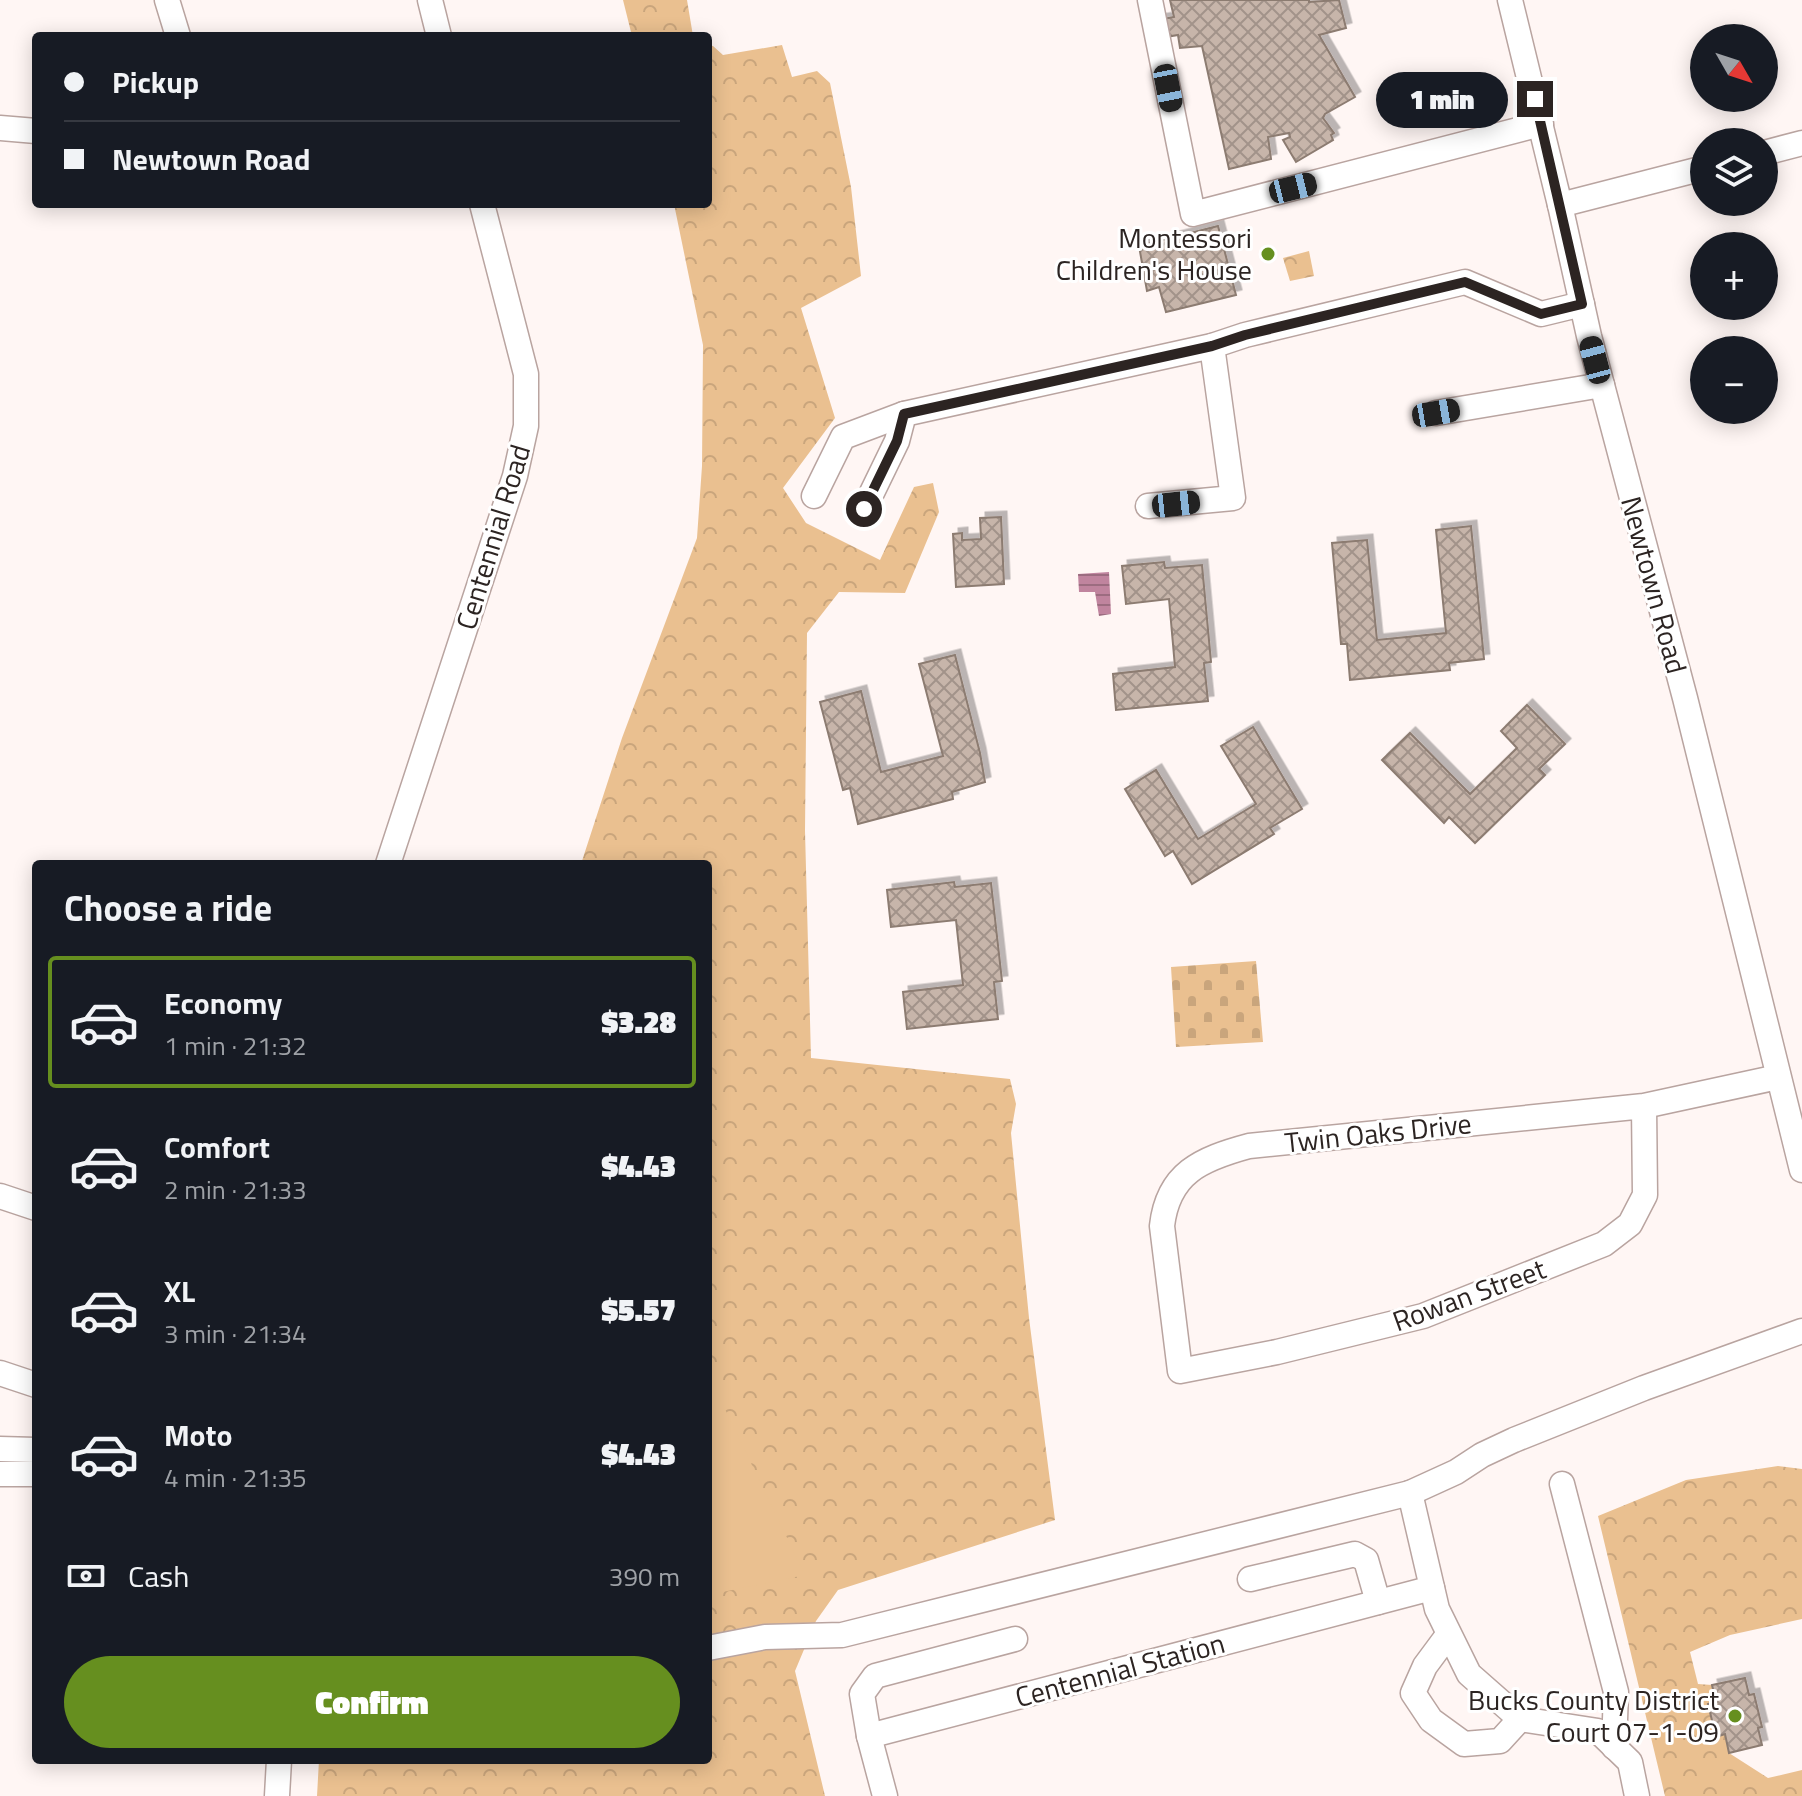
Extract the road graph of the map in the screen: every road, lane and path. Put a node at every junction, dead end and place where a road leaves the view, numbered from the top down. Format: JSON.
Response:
{"nodes":[{"id":1,"x":167,"y":0,"type":"edge"},
{"id":2,"x":430,"y":0,"type":"edge"},
{"id":3,"x":1150,"y":0,"type":"edge"},
{"id":4,"x":1510,"y":0,"type":"edge"},
{"id":5,"x":177,"y":32,"type":"edge"},
{"id":6,"x":438,"y":32,"type":"edge"},
{"id":7,"x":1541,"y":124,"type":"junction"},
{"id":8,"x":0,"y":128,"type":"edge"},
{"id":9,"x":32,"y":131,"type":"edge"},
{"id":10,"x":1802,"y":143,"type":"edge"},
{"id":11,"x":1778,"y":149,"type":"edge"},
{"id":12,"x":1690,"y":172,"type":"edge"},
{"id":13,"x":1560,"y":205,"type":"junction"},
{"id":14,"x":483,"y":208,"type":"edge"},
{"id":15,"x":1582,"y":304,"type":"junction"},
{"id":16,"x":1212,"y":346,"type":"junction"},
{"id":17,"x":1602,"y":385,"type":"junction"},
{"id":18,"x":1436,"y":413,"type":"dead end"},
{"id":19,"x":904,"y":414,"type":"junction"},
{"id":20,"x":814,"y":496,"type":"dead end"},
{"id":21,"x":1148,"y":506,"type":"dead end"},
{"id":22,"x":864,"y":509,"type":"dead end"},
{"id":23,"x":389,"y":860,"type":"edge"},
{"id":24,"x":1778,"y":1077,"type":"junction"},
{"id":25,"x":1644,"y":1106,"type":"junction"},
{"id":26,"x":1802,"y":1170,"type":"edge"},
{"id":27,"x":0,"y":1196,"type":"edge"},
{"id":28,"x":32,"y":1207,"type":"edge"},
{"id":29,"x":1802,"y":1331,"type":"edge"},
{"id":30,"x":1180,"y":1371,"type":"joint"},
{"id":31,"x":0,"y":1373,"type":"edge"},
{"id":32,"x":32,"y":1384,"type":"edge"},
{"id":33,"x":0,"y":1449,"type":"edge"},
{"id":34,"x":32,"y":1450,"type":"edge"},
{"id":35,"x":0,"y":1474,"type":"edge"},
{"id":36,"x":32,"y":1474,"type":"edge"},
{"id":37,"x":1562,"y":1484,"type":"dead end"},
{"id":38,"x":1410,"y":1493,"type":"junction"},
{"id":39,"x":1250,"y":1579,"type":"dead end"},
{"id":40,"x":1432,"y":1588,"type":"junction"},
{"id":41,"x":1378,"y":1602,"type":"junction"},
{"id":42,"x":1448,"y":1635,"type":"junction"},
{"id":43,"x":1015,"y":1639,"type":"dead end"},
{"id":44,"x":712,"y":1647,"type":"edge"},
{"id":45,"x":1520,"y":1719,"type":"junction"},
{"id":46,"x":869,"y":1736,"type":"junction"},
{"id":47,"x":1614,"y":1747,"type":"junction"},
{"id":48,"x":279,"y":1764,"type":"edge"},
{"id":49,"x":277,"y":1796,"type":"edge"},
{"id":50,"x":885,"y":1796,"type":"edge"},
{"id":51,"x":1637,"y":1796,"type":"edge"}],
"edges":[{"from":1,"to":5,"type":"street"},
{"from":2,"to":6,"type":"street"},
{"from":3,"to":7,"type":"street"},
{"from":4,"to":7,"type":"street","name":"Newtown Road"},
{"from":7,"to":13,"type":"street","name":"Newtown Road"},
{"from":8,"to":9,"type":"street"},
{"from":10,"to":11,"type":"street"},
{"from":12,"to":13,"type":"street"},
{"from":13,"to":15,"type":"street","name":"Newtown Road"},
{"from":14,"to":23,"type":"street","name":"Centennial Road"},
{"from":15,"to":16,"type":"street"},
{"from":15,"to":17,"type":"street","name":"Newtown Road"},
{"from":16,"to":19,"type":"street"},
{"from":16,"to":21,"type":"street"},
{"from":17,"to":18,"type":"street"},
{"from":17,"to":24,"type":"street","name":"Newtown Road"},
{"from":19,"to":20,"type":"street"},
{"from":19,"to":22,"type":"street"},
{"from":24,"to":25,"type":"street","name":"Twin Oaks Drive"},
{"from":24,"to":26,"type":"street","name":"Newtown Road"},
{"from":25,"to":30,"type":"street","name":"Rowan Street"},
{"from":25,"to":30,"type":"street","name":"Twin Oaks Drive"},
{"from":27,"to":28,"type":"street"},
{"from":29,"to":38,"type":"street"},
{"from":31,"to":32,"type":"street"},
{"from":33,"to":34,"type":"street"},
{"from":35,"to":36,"type":"street"},
{"from":37,"to":47,"type":"street"},
{"from":38,"to":40,"type":"street"},
{"from":38,"to":44,"type":"street"},
{"from":39,"to":41,"type":"street"},
{"from":40,"to":41,"type":"street","name":"Centennial Station"},
{"from":40,"to":42,"type":"street"},
{"from":41,"to":46,"type":"street","name":"Centennial Station"},
{"from":42,"to":45,"type":"street"},
{"from":42,"to":45,"type":"street"},
{"from":43,"to":46,"type":"street"},
{"from":45,"to":47,"type":"street"},
{"from":46,"to":50,"type":"street"},
{"from":47,"to":51,"type":"street"},
{"from":48,"to":49,"type":"street"}]}
